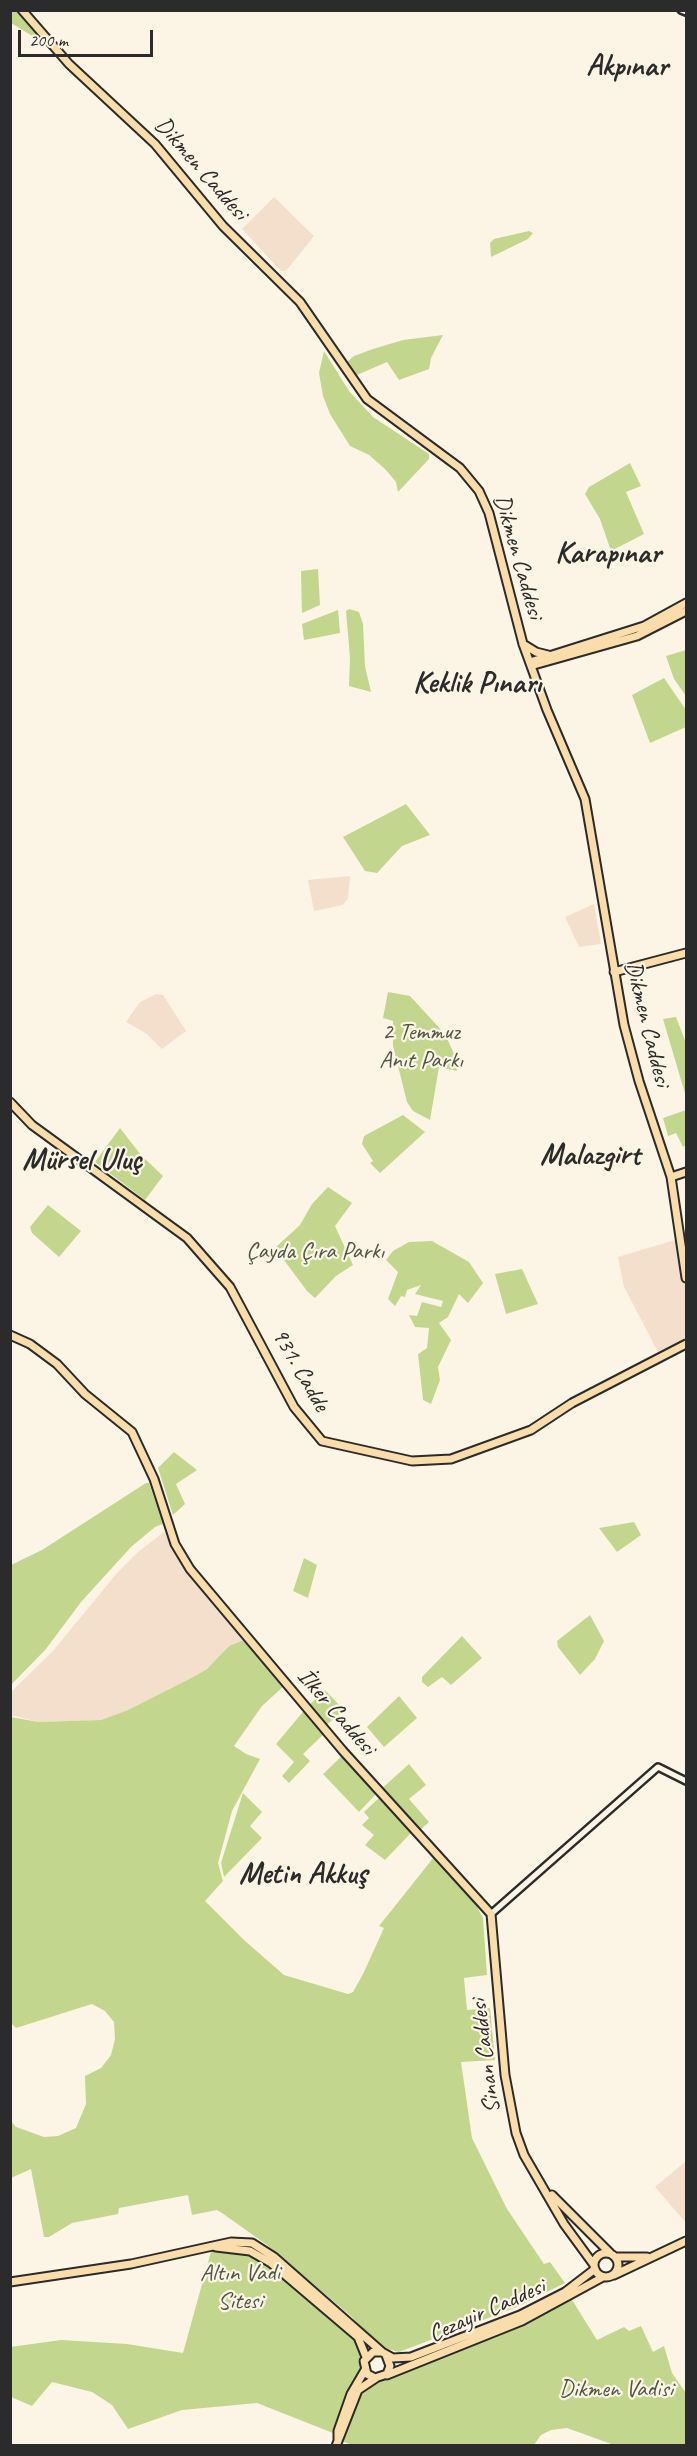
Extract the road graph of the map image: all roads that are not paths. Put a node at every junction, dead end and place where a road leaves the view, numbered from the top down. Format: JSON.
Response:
{"nodes":[{"id":1,"x":22,"y":10,"type":"edge"},
{"id":2,"x":681,"y":10,"type":"edge"},
{"id":3,"x":687,"y":12,"type":"edge"},
{"id":4,"x":687,"y":603,"type":"edge"},
{"id":5,"x":687,"y":611,"type":"edge"},
{"id":6,"x":607,"y":641,"type":"junction"},
{"id":7,"x":523,"y":644,"type":"junction"},
{"id":8,"x":551,"y":655,"type":"junction"},
{"id":9,"x":530,"y":664,"type":"junction"},
{"id":10,"x":687,"y":953,"type":"edge"},
{"id":11,"x":614,"y":972,"type":"junction"},
{"id":12,"x":10,"y":1102,"type":"edge"},
{"id":13,"x":687,"y":1172,"type":"edge"},
{"id":14,"x":671,"y":1177,"type":"junction"},
{"id":15,"x":687,"y":1278,"type":"edge"},
{"id":16,"x":10,"y":1335,"type":"edge"},
{"id":17,"x":687,"y":1344,"type":"edge"},
{"id":18,"x":687,"y":1781,"type":"edge"},
{"id":19,"x":491,"y":1914,"type":"junction"},
{"id":20,"x":544,"y":2187,"type":"junction"},
{"id":21,"x":687,"y":2241,"type":"edge"},
{"id":22,"x":216,"y":2247,"type":"junction"},
{"id":23,"x":613,"y":2255,"type":"junction"},
{"id":24,"x":653,"y":2256,"type":"junction"},
{"id":25,"x":594,"y":2267,"type":"junction"},
{"id":26,"x":614,"y":2275,"type":"junction"},
{"id":27,"x":603,"y":2277,"type":"junction"},
{"id":28,"x":10,"y":2282,"type":"edge"},
{"id":29,"x":566,"y":2294,"type":"junction"},
{"id":30,"x":384,"y":2354,"type":"junction"},
{"id":31,"x":366,"y":2357,"type":"junction"},
{"id":32,"x":412,"y":2361,"type":"junction"},
{"id":33,"x":364,"y":2370,"type":"junction"},
{"id":34,"x":384,"y":2376,"type":"junction"},
{"id":35,"x":376,"y":2378,"type":"junction"},
{"id":36,"x":352,"y":2399,"type":"junction"},
{"id":37,"x":337,"y":2444,"type":"edge"}],
"edges":[{"from":1,"to":7,"type":"main road","name":"Dikmen Caddesi"},
{"from":2,"to":3,"type":"street"},
{"from":4,"to":6,"type":"main road"},
{"from":5,"to":6,"type":"main road"},
{"from":6,"to":8,"type":"main road"},
{"from":6,"to":9,"type":"main road"},
{"from":7,"to":8,"type":"main road"},
{"from":7,"to":9,"type":"main road","name":"Dikmen Caddesi"},
{"from":8,"to":9,"type":"main road"},
{"from":9,"to":11,"type":"main road","name":"Dikmen Caddesi"},
{"from":10,"to":11,"type":"main road"},
{"from":11,"to":14,"type":"main road","name":"Dikmen Caddesi"},
{"from":12,"to":17,"type":"main road","name":"931. Cadde"},
{"from":13,"to":14,"type":"main road"},
{"from":14,"to":15,"type":"main road","name":"Dikmen Caddesi"},
{"from":16,"to":19,"type":"main road","name":"İlker Caddesi"},
{"from":18,"to":19,"type":"street"},
{"from":19,"to":20,"type":"main road","name":"Sinan Caddesi"},
{"from":20,"to":23,"type":"main road","name":"Sinan Caddesi"},
{"from":20,"to":25,"type":"main road","name":"Sinan Caddesi"},
{"from":21,"to":24,"type":"main road"},
{"from":22,"to":28,"type":"main road"},
{"from":22,"to":30,"type":"main road"},
{"from":22,"to":31,"type":"main road"},
{"from":23,"to":24,"type":"main road"},
{"from":23,"to":25,"type":"main road"},
{"from":23,"to":26,"type":"main road"},
{"from":24,"to":26,"type":"main road"},
{"from":25,"to":27,"type":"main road"},
{"from":25,"to":29,"type":"main road","name":"Cezayir Caddesi"},
{"from":26,"to":27,"type":"main road"},
{"from":27,"to":29,"type":"main road","name":"Cezayir Caddesi"},
{"from":29,"to":32,"type":"main road","name":"Cezayir Caddesi"},
{"from":30,"to":31,"type":"main road"},
{"from":30,"to":32,"type":"main road","name":"Cezayir Caddesi"},
{"from":30,"to":34,"type":"main road"},
{"from":31,"to":33,"type":"main road"},
{"from":32,"to":34,"type":"main road","name":"Cezayir Caddesi"},
{"from":33,"to":35,"type":"main road"},
{"from":33,"to":36,"type":"main road"},
{"from":34,"to":35,"type":"main road"},
{"from":35,"to":36,"type":"main road"},
{"from":36,"to":37,"type":"main road"}]}
